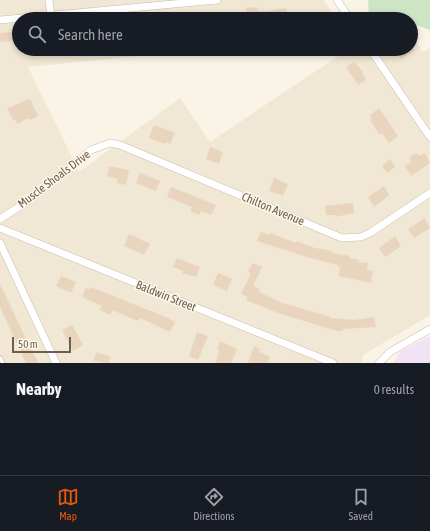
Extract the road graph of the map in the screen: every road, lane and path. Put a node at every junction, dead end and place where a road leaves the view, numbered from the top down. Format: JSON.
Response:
{"nodes":[{"id":1,"x":49,"y":0,"type":"edge"},
{"id":2,"x":213,"y":0,"type":"edge"},
{"id":3,"x":337,"y":0,"type":"edge"},
{"id":4,"x":50,"y":12,"type":"edge"},
{"id":5,"x":92,"y":12,"type":"edge"},
{"id":6,"x":345,"y":12,"type":"edge"},
{"id":7,"x":12,"y":19,"type":"edge"},
{"id":8,"x":0,"y":20,"type":"edge"},
{"id":9,"x":375,"y":56,"type":"edge"},
{"id":10,"x":430,"y":137,"type":"edge"},
{"id":11,"x":110,"y":143,"type":"joint"},
{"id":12,"x":430,"y":193,"type":"edge"},
{"id":13,"x":0,"y":219,"type":"edge"},
{"id":14,"x":0,"y":228,"type":"edge"},
{"id":15,"x":0,"y":243,"type":"edge"},
{"id":16,"x":430,"y":330,"type":"edge"},
{"id":17,"x":0,"y":358,"type":"edge"},
{"id":18,"x":3,"y":363,"type":"edge"},
{"id":19,"x":56,"y":363,"type":"edge"},
{"id":20,"x":333,"y":363,"type":"edge"},
{"id":21,"x":379,"y":363,"type":"edge"}],
"edges":[{"from":1,"to":4,"type":"street"},
{"from":2,"to":5,"type":"street"},
{"from":3,"to":6,"type":"street"},
{"from":7,"to":8,"type":"street"},
{"from":9,"to":10,"type":"street"},
{"from":11,"to":12,"type":"street","name":"Chilton Avenue"},
{"from":11,"to":13,"type":"street","name":"Muscle Shoals Drive"},
{"from":14,"to":20,"type":"street","name":"Baldwin Street"},
{"from":15,"to":19,"type":"street"},
{"from":16,"to":21,"type":"street"},
{"from":17,"to":18,"type":"lane"}]}
